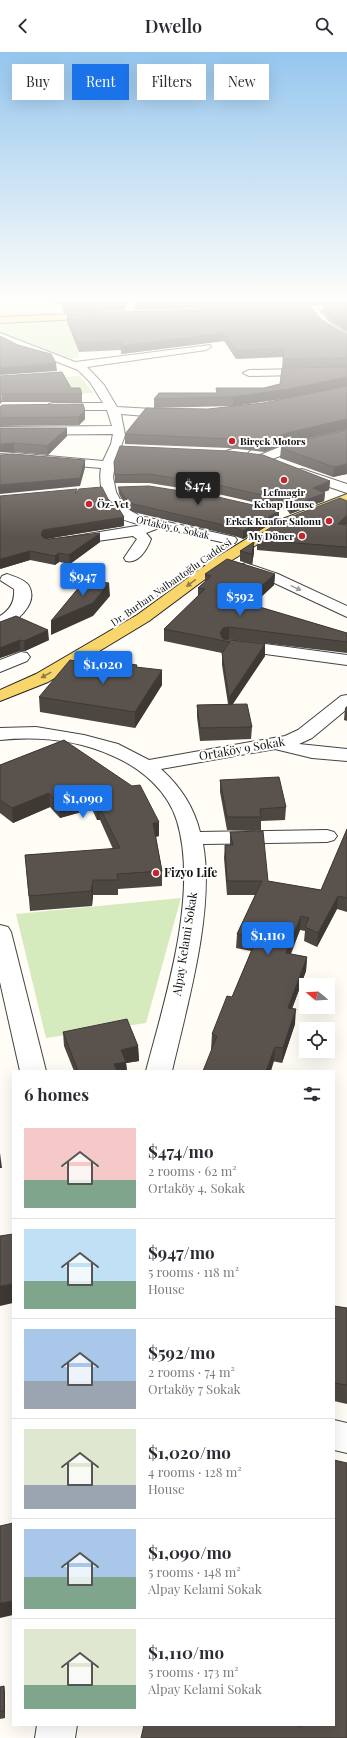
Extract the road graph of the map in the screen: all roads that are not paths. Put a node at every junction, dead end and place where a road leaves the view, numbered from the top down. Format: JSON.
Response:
{"nodes":[{"id":1,"x":94,"y":381,"type":"edge"},
{"id":2,"x":41,"y":407,"type":"edge"},
{"id":3,"x":111,"y":408,"type":"junction"},
{"id":4,"x":179,"y":414,"type":"edge"},
{"id":5,"x":119,"y":430,"type":"junction"},
{"id":6,"x":0,"y":431,"type":"edge"},
{"id":7,"x":347,"y":434,"type":"edge"},
{"id":8,"x":253,"y":440,"type":"edge"},
{"id":9,"x":214,"y":453,"type":"edge"},
{"id":10,"x":228,"y":454,"type":"junction"},
{"id":11,"x":0,"y":458,"type":"edge"},
{"id":12,"x":265,"y":458,"type":"junction"},
{"id":13,"x":107,"y":465,"type":"junction"},
{"id":14,"x":347,"y":491,"type":"edge"},
{"id":15,"x":159,"y":524,"type":"junction"},
{"id":16,"x":137,"y":531,"type":"junction"},
{"id":17,"x":230,"y":540,"type":"junction"},
{"id":18,"x":58,"y":542,"type":"edge"},
{"id":19,"x":131,"y":558,"type":"dead end"},
{"id":20,"x":219,"y":562,"type":"junction"},
{"id":21,"x":2,"y":577,"type":"edge"},
{"id":22,"x":347,"y":612,"type":"edge"},
{"id":23,"x":0,"y":623,"type":"edge"},
{"id":24,"x":229,"y":644,"type":"edge"},
{"id":25,"x":21,"y":658,"type":"dead end"},
{"id":26,"x":347,"y":660,"type":"edge"},
{"id":27,"x":0,"y":666,"type":"edge"},
{"id":28,"x":0,"y":682,"type":"edge"},
{"id":29,"x":0,"y":696,"type":"edge"},
{"id":30,"x":347,"y":700,"type":"edge"},
{"id":31,"x":0,"y":734,"type":"edge"},
{"id":32,"x":278,"y":744,"type":"junction"},
{"id":33,"x":347,"y":756,"type":"edge"},
{"id":34,"x":147,"y":766,"type":"junction"},
{"id":35,"x":328,"y":836,"type":"dead end"},
{"id":36,"x":192,"y":838,"type":"junction"},
{"id":37,"x":0,"y":932,"type":"edge"},
{"id":38,"x":33,"y":1070,"type":"edge"},
{"id":39,"x":159,"y":1070,"type":"edge"},
{"id":40,"x":335,"y":1435,"type":"edge"},
{"id":41,"x":347,"y":1438,"type":"edge"},
{"id":42,"x":57,"y":1726,"type":"edge"},
{"id":43,"x":55,"y":1738,"type":"edge"}],
"edges":[{"from":1,"to":3,"type":"street"},
{"from":2,"to":3,"type":"street"},
{"from":3,"to":4,"type":"street"},
{"from":3,"to":5,"type":"street"},
{"from":5,"to":6,"type":"street"},
{"from":5,"to":13,"type":"street"},
{"from":7,"to":12,"type":"street"},
{"from":8,"to":10,"type":"street"},
{"from":9,"to":10,"type":"street"},
{"from":10,"to":12,"type":"street"},
{"from":11,"to":13,"type":"street"},
{"from":12,"to":14,"type":"street"},
{"from":13,"to":15,"type":"street","name":"Ortaköy 6. Sokak"},
{"from":14,"to":17,"type":"main road","name":"Dr. Burhan Nalbantoğlu Caddesi"},
{"from":14,"to":20,"type":"main road","name":"Dr. Burhan Nalbantoğlu Caddesi"},
{"from":15,"to":16,"type":"street"},
{"from":15,"to":17,"type":"street","name":"Ortaköy 6. Sokak"},
{"from":16,"to":18,"type":"street"},
{"from":16,"to":19,"type":"street"},
{"from":17,"to":28,"type":"main road","name":"Dr. Burhan Nalbantoğlu Caddesi"},
{"from":20,"to":22,"type":"street","one_way":true},
{"from":20,"to":29,"type":"main road","name":"Dr. Burhan Nalbantoğlu Caddesi","one_way":true},
{"from":21,"to":23,"type":"street"},
{"from":24,"to":26,"type":"street"},
{"from":25,"to":27,"type":"street"},
{"from":30,"to":32,"type":"street","name":"Ortaköy 9 Sokak"},
{"from":31,"to":34,"type":"street","name":"Alpay Kelami Sokak"},
{"from":32,"to":33,"type":"street"},
{"from":32,"to":34,"type":"street","name":"Ortaköy 9 Sokak"},
{"from":34,"to":36,"type":"street","name":"Alpay Kelami Sokak"},
{"from":35,"to":36,"type":"street"},
{"from":36,"to":39,"type":"street","name":"Alpay Kelami Sokak"},
{"from":37,"to":38,"type":"street"},
{"from":40,"to":41,"type":"street"},
{"from":42,"to":43,"type":"street"}]}
